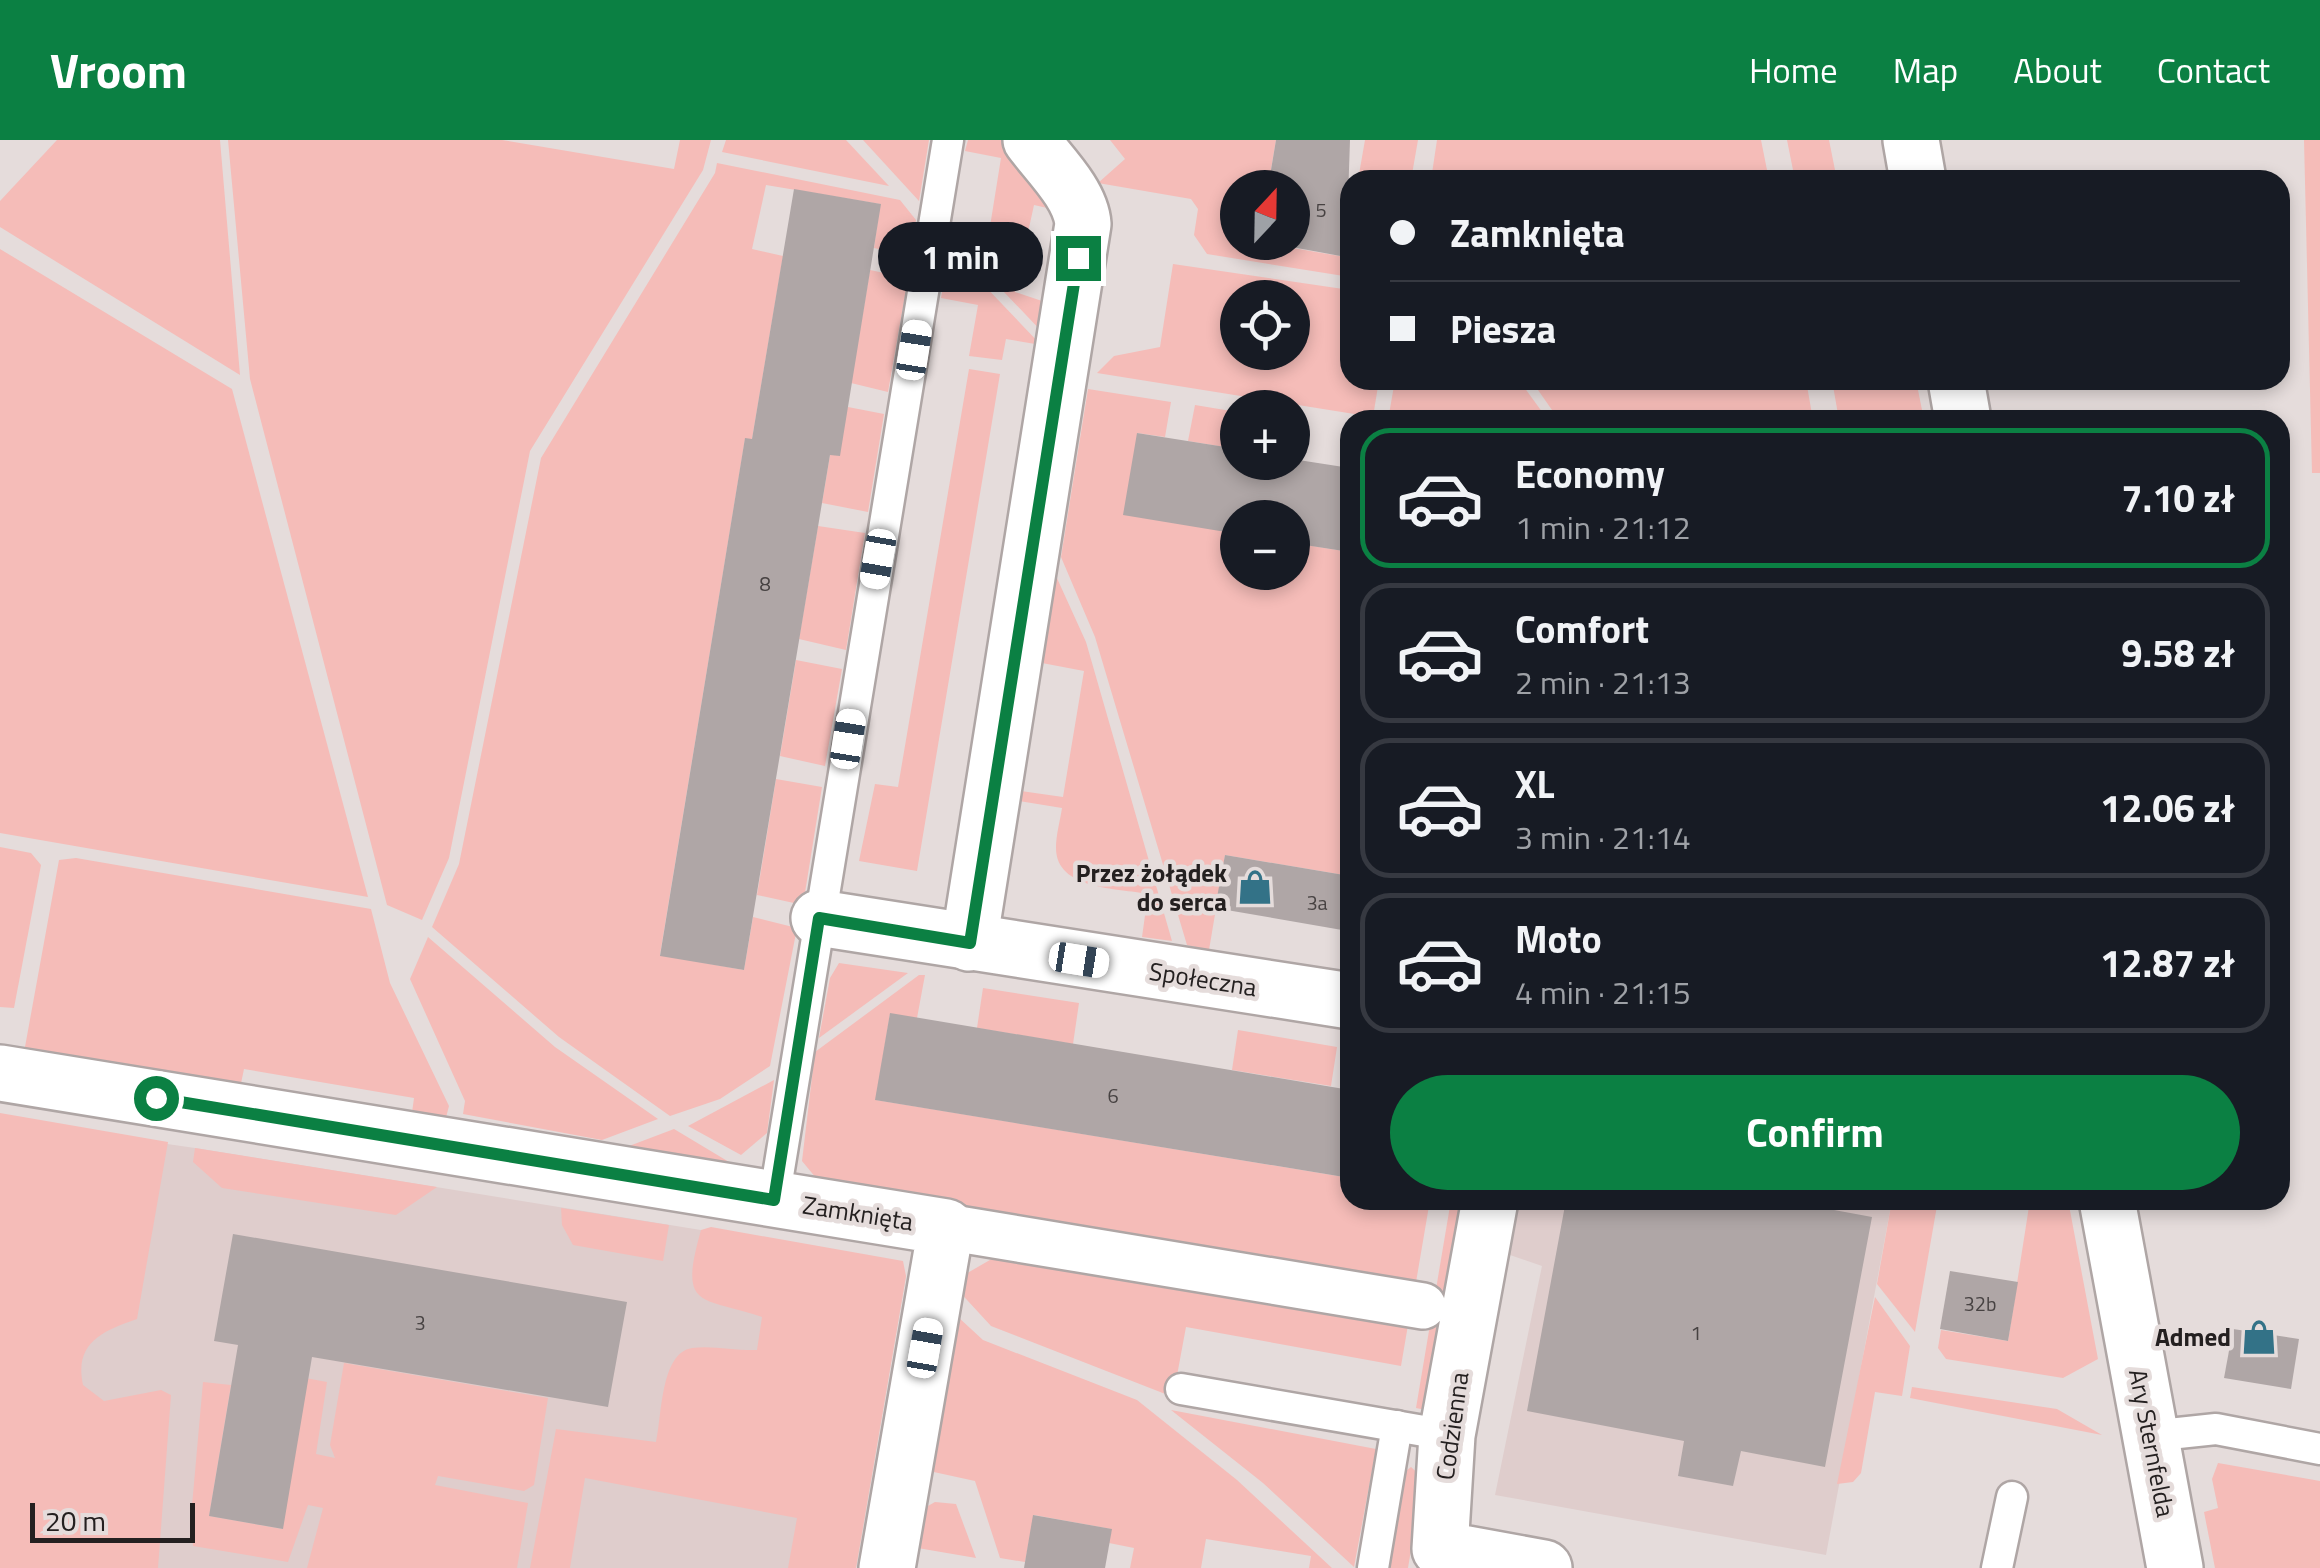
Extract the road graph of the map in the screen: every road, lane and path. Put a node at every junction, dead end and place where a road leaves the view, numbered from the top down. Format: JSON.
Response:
{"nodes":[{"id":1,"x":948,"y":140,"type":"edge"},
{"id":2,"x":1031,"y":140,"type":"edge"},
{"id":3,"x":1911,"y":140,"type":"edge"},
{"id":4,"x":1916,"y":170,"type":"edge"},
{"id":5,"x":819,"y":918,"type":"junction"},
{"id":6,"x":970,"y":943,"type":"junction"},
{"id":7,"x":1340,"y":999,"type":"edge"},
{"id":8,"x":6,"y":1074,"type":"edge"},
{"id":9,"x":774,"y":1200,"type":"junction"},
{"id":10,"x":1487,"y":1210,"type":"edge"},
{"id":11,"x":2109,"y":1210,"type":"edge"},
{"id":12,"x":946,"y":1227,"type":"junction"},
{"id":13,"x":1423,"y":1306,"type":"dead end"},
{"id":14,"x":1181,"y":1389,"type":"dead end"},
{"id":15,"x":1422,"y":1430,"type":"junction"},
{"id":16,"x":2150,"y":1436,"type":"junction"},
{"id":17,"x":2320,"y":1449,"type":"edge"},
{"id":18,"x":2012,"y":1497,"type":"dead end"},
{"id":19,"x":1438,"y":1558,"type":"edge"},
{"id":20,"x":887,"y":1568,"type":"edge"},
{"id":21,"x":1373,"y":1568,"type":"edge"},
{"id":22,"x":1544,"y":1568,"type":"edge"},
{"id":23,"x":1997,"y":1568,"type":"edge"},
{"id":24,"x":2175,"y":1568,"type":"edge"}],
"edges":[{"from":1,"to":5,"type":"lane"},
{"from":2,"to":6,"type":"street"},
{"from":3,"to":4,"type":"street"},
{"from":5,"to":6,"type":"street","name":"Społeczna"},
{"from":5,"to":9,"type":"lane"},
{"from":6,"to":7,"type":"street","name":"Społeczna"},
{"from":8,"to":9,"type":"street","name":"Zamknięta"},
{"from":9,"to":12,"type":"street","name":"Zamknięta"},
{"from":10,"to":15,"type":"street","name":"Codzienna"},
{"from":11,"to":16,"type":"street","name":"Ary Sternfelda"},
{"from":12,"to":13,"type":"street","name":"Zamknięta"},
{"from":12,"to":20,"type":"street","name":"Zamknięta"},
{"from":14,"to":15,"type":"lane"},
{"from":15,"to":19,"type":"street","name":"Codzienna"},
{"from":15,"to":21,"type":"lane"},
{"from":16,"to":17,"type":"lane"},
{"from":16,"to":24,"type":"street","name":"Ary Sternfelda"},
{"from":18,"to":23,"type":"lane"},
{"from":19,"to":22,"type":"street","name":"Codzienna"}]}
